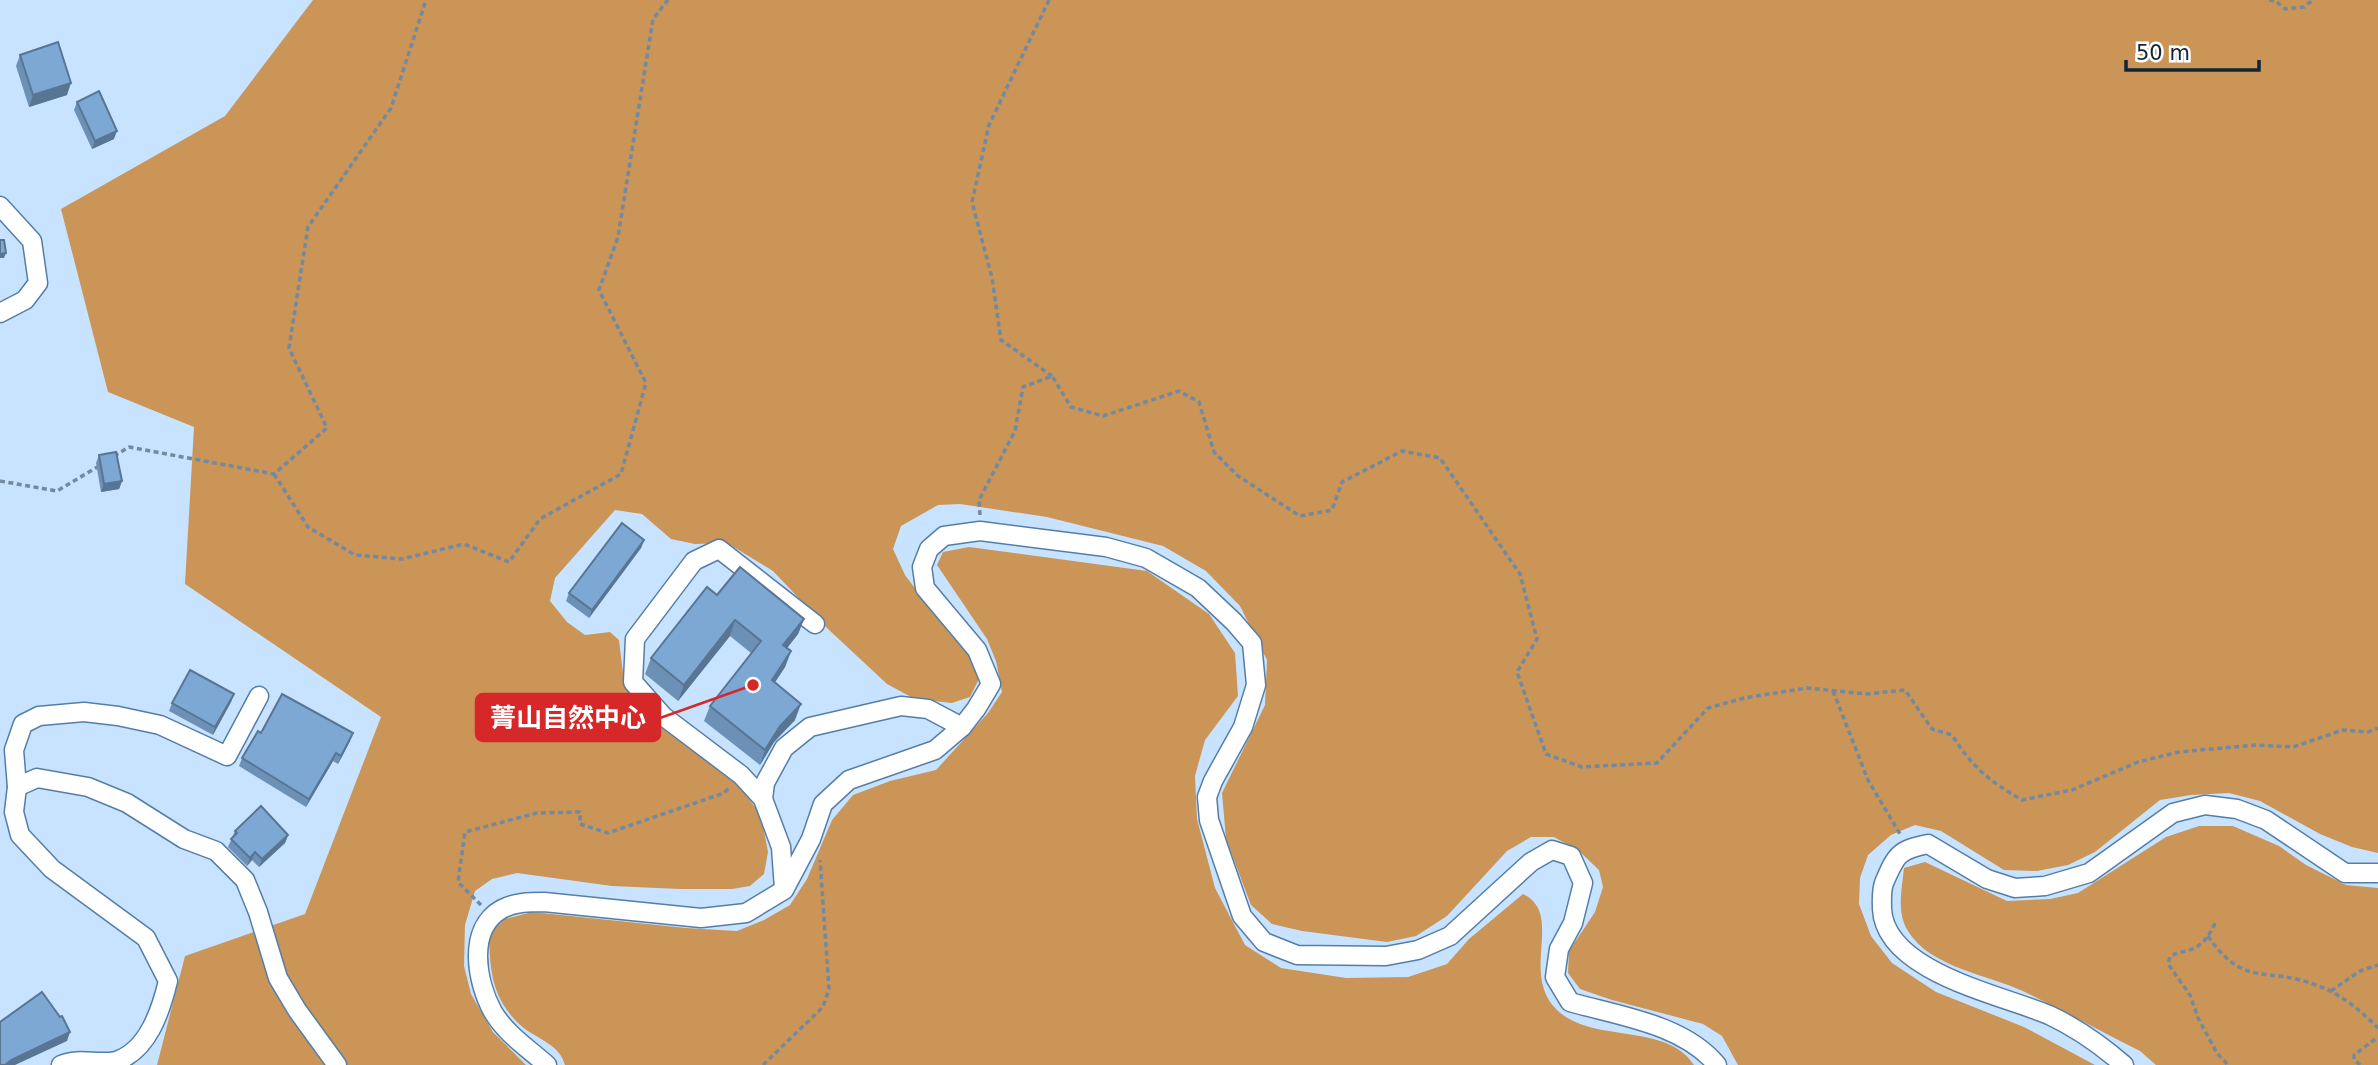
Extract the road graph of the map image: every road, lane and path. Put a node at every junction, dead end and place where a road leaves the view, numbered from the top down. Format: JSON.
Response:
{"nodes":[{"id":1,"x":426,"y":0,"type":"edge"},
{"id":2,"x":668,"y":0,"type":"edge"},
{"id":3,"x":1049,"y":0,"type":"edge"},
{"id":4,"x":2269,"y":0,"type":"edge"},
{"id":5,"x":2313,"y":0,"type":"edge"},
{"id":6,"x":0,"y":206,"type":"edge"},
{"id":7,"x":0,"y":313,"type":"edge"},
{"id":8,"x":1052,"y":376,"type":"junction"},
{"id":9,"x":274,"y":474,"type":"junction"},
{"id":10,"x":0,"y":481,"type":"edge"},
{"id":11,"x":980,"y":531,"type":"junction"},
{"id":12,"x":815,"y":624,"type":"dead end"},
{"id":13,"x":1833,"y":691,"type":"junction"},
{"id":14,"x":259,"y":696,"type":"dead end"},
{"id":15,"x":962,"y":727,"type":"junction"},
{"id":16,"x":2378,"y":728,"type":"edge"},
{"id":17,"x":741,"y":775,"type":"junction"},
{"id":18,"x":17,"y":788,"type":"junction"},
{"id":19,"x":763,"y":799,"type":"junction"},
{"id":20,"x":811,"y":839,"type":"junction"},
{"id":21,"x":1907,"y":848,"type":"junction"},
{"id":22,"x":2378,"y":873,"type":"edge"},
{"id":23,"x":784,"y":890,"type":"junction"},
{"id":24,"x":492,"y":916,"type":"junction"},
{"id":25,"x":2215,"y":923,"type":"dead end"},
{"id":26,"x":2208,"y":936,"type":"junction"},
{"id":27,"x":2378,"y":965,"type":"edge"},
{"id":28,"x":2331,"y":991,"type":"junction"},
{"id":29,"x":2378,"y":1028,"type":"edge"},
{"id":30,"x":2378,"y":1037,"type":"edge"},
{"id":31,"x":61,"y":1065,"type":"edge"},
{"id":32,"x":337,"y":1065,"type":"edge"},
{"id":33,"x":547,"y":1065,"type":"edge"},
{"id":34,"x":763,"y":1065,"type":"edge"},
{"id":35,"x":1717,"y":1065,"type":"edge"},
{"id":36,"x":2124,"y":1065,"type":"edge"},
{"id":37,"x":2228,"y":1065,"type":"edge"},
{"id":38,"x":2360,"y":1065,"type":"edge"}],
"edges":[{"from":1,"to":9,"type":"path"},
{"from":2,"to":9,"type":"path"},
{"from":3,"to":8,"type":"path"},
{"from":4,"to":5,"type":"path"},
{"from":6,"to":7,"type":"street"},
{"from":8,"to":11,"type":"path"},
{"from":8,"to":13,"type":"path"},
{"from":9,"to":10,"type":"path"},
{"from":11,"to":15,"type":"street"},
{"from":11,"to":35,"type":"street"},
{"from":12,"to":17,"type":"street"},
{"from":13,"to":16,"type":"path"},
{"from":13,"to":21,"type":"path"},
{"from":14,"to":18,"type":"street"},
{"from":15,"to":19,"type":"street"},
{"from":15,"to":20,"type":"street"},
{"from":17,"to":19,"type":"street"},
{"from":17,"to":24,"type":"path"},
{"from":18,"to":31,"type":"street"},
{"from":18,"to":32,"type":"street"},
{"from":19,"to":23,"type":"street"},
{"from":20,"to":23,"type":"street"},
{"from":20,"to":34,"type":"path"},
{"from":21,"to":22,"type":"street"},
{"from":21,"to":36,"type":"street"},
{"from":23,"to":24,"type":"street"},
{"from":24,"to":33,"type":"street"},
{"from":25,"to":26,"type":"path"},
{"from":26,"to":28,"type":"path"},
{"from":26,"to":37,"type":"path"},
{"from":27,"to":28,"type":"path"},
{"from":28,"to":29,"type":"path"},
{"from":30,"to":38,"type":"path"}]}
